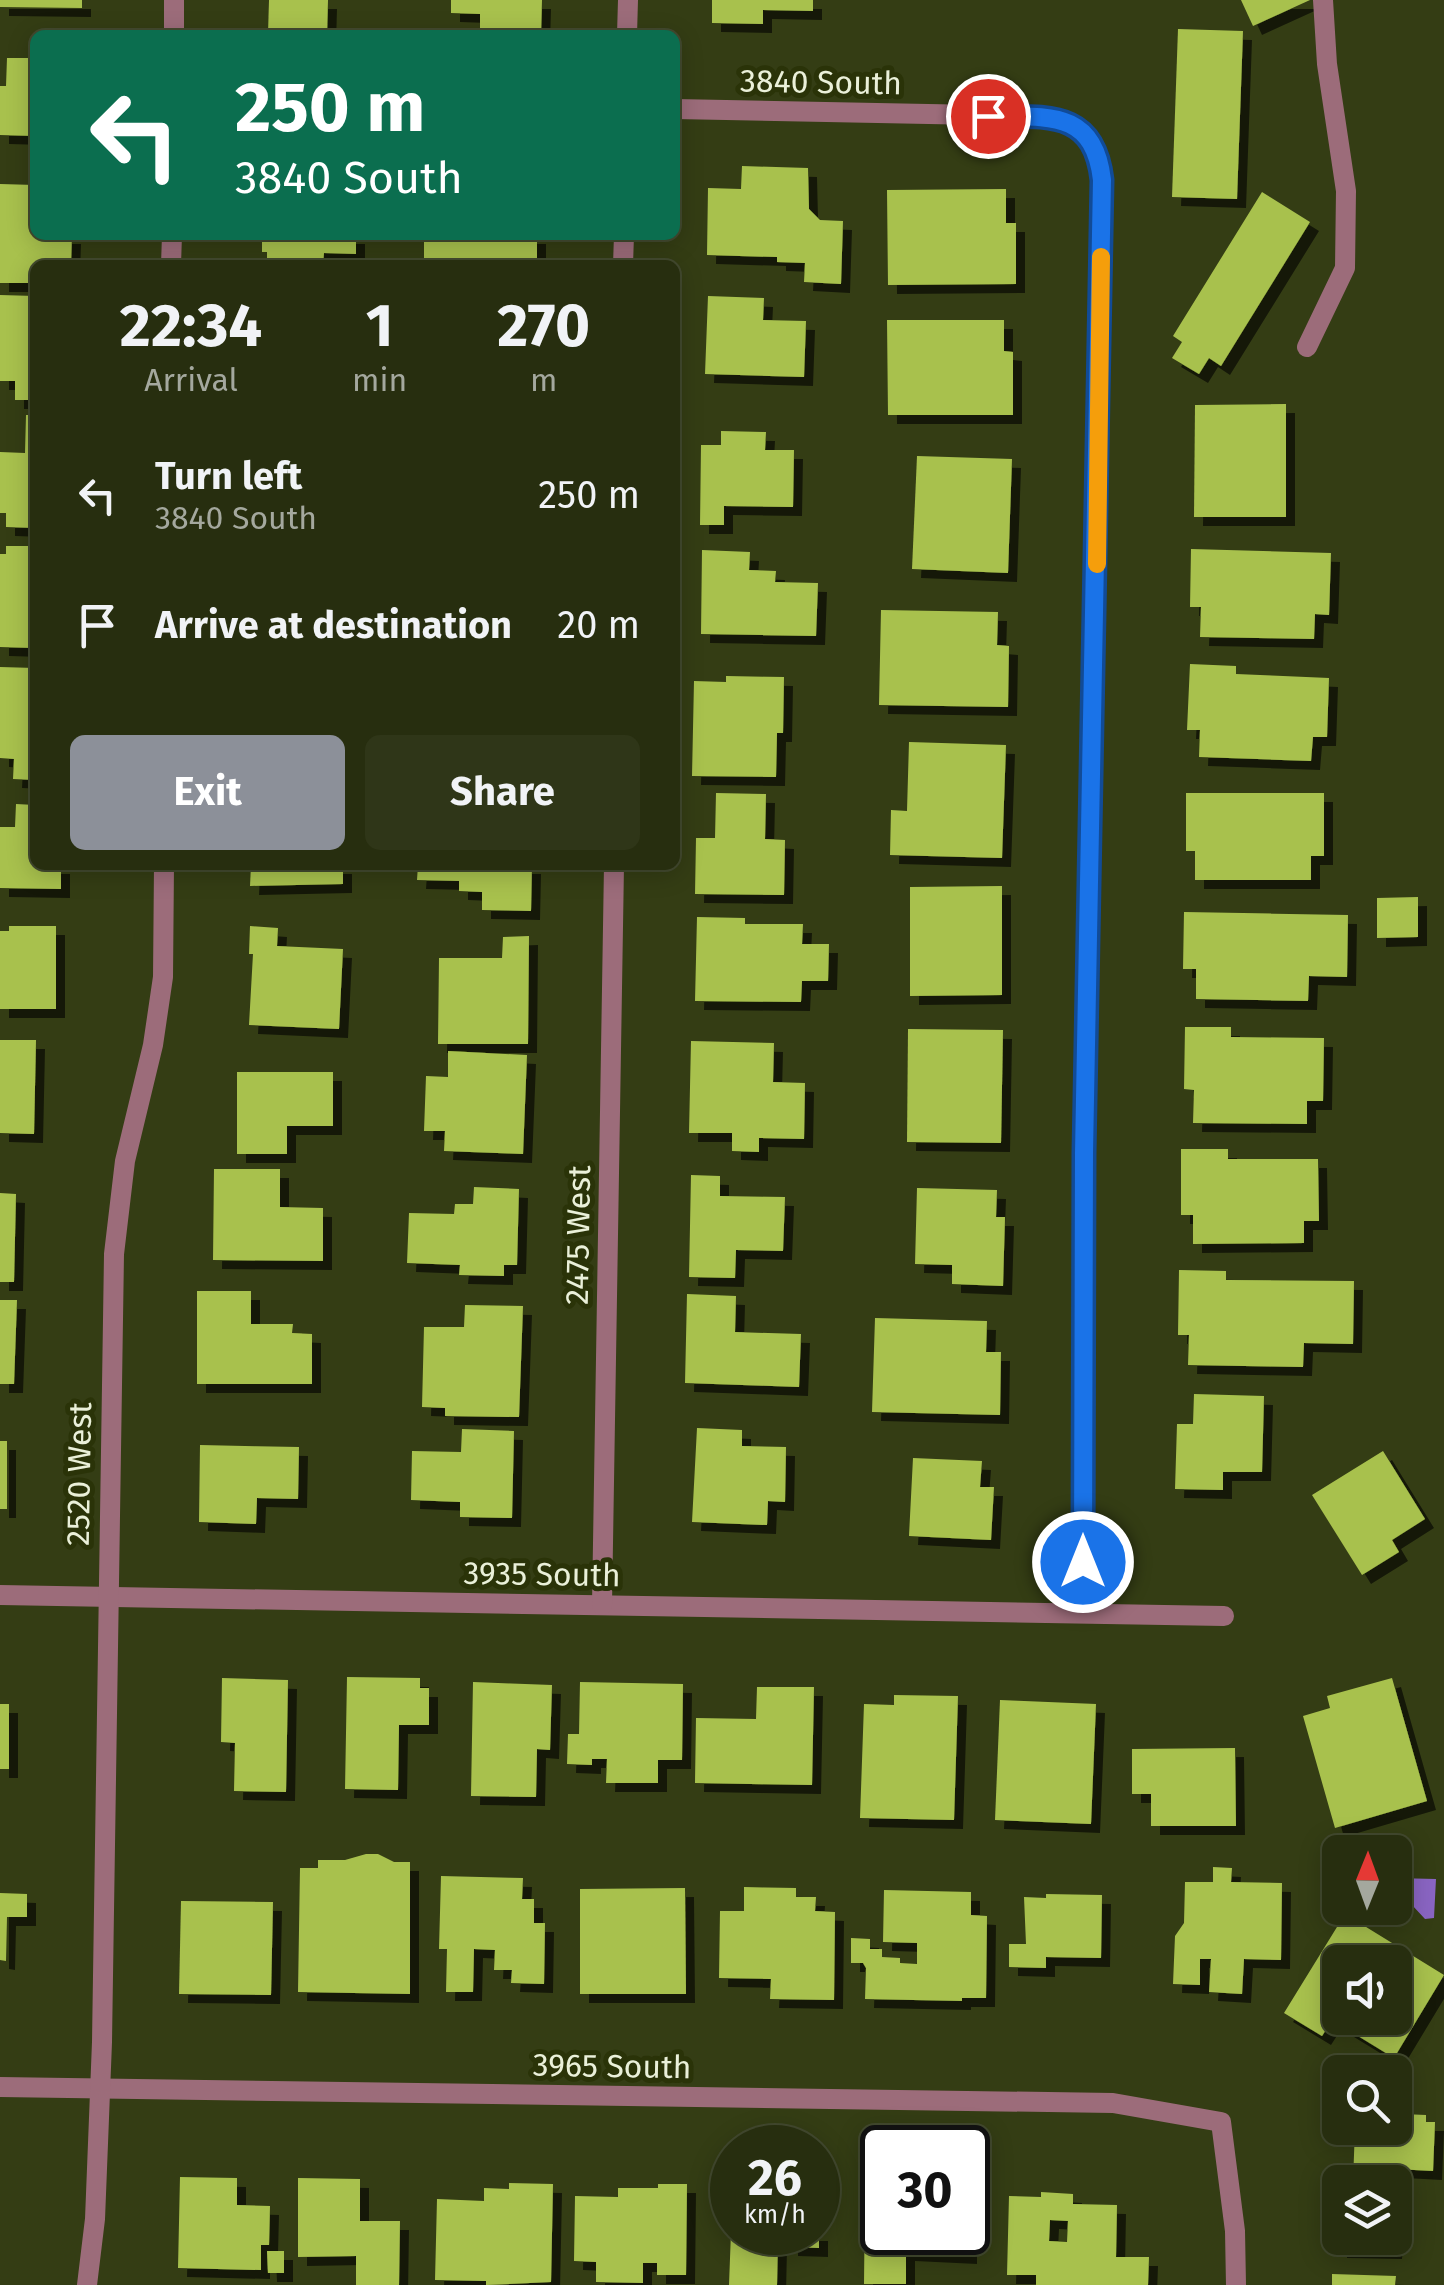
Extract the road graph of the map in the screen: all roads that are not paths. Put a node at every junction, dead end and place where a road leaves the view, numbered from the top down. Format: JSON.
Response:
{"nodes":[{"id":1,"x":174,"y":0,"type":"edge"},
{"id":2,"x":628,"y":0,"type":"edge"},
{"id":3,"x":1324,"y":0,"type":"edge"},
{"id":4,"x":174,"y":30,"type":"edge"},
{"id":5,"x":627,"y":30,"type":"edge"},
{"id":6,"x":680,"y":109,"type":"edge"},
{"id":7,"x":1307,"y":347,"type":"dead end"},
{"id":8,"x":164,"y":870,"type":"edge"},
{"id":9,"x":614,"y":870,"type":"edge"},
{"id":10,"x":0,"y":1595,"type":"edge"},
{"id":11,"x":107,"y":1598,"type":"junction"},
{"id":12,"x":602,"y":1605,"type":"junction"},
{"id":13,"x":1082,"y":1613,"type":"junction"},
{"id":14,"x":1224,"y":1616,"type":"dead end"},
{"id":15,"x":0,"y":2087,"type":"edge"},
{"id":16,"x":100,"y":2089,"type":"junction"},
{"id":17,"x":87,"y":2285,"type":"edge"},
{"id":18,"x":1236,"y":2285,"type":"edge"}],
"edges":[{"from":1,"to":4,"type":"street"},
{"from":2,"to":5,"type":"street"},
{"from":3,"to":7,"type":"street"},
{"from":6,"to":13,"type":"street","name":"3840 South"},
{"from":8,"to":11,"type":"street","name":"2520 West"},
{"from":9,"to":12,"type":"street","name":"2475 West"},
{"from":10,"to":11,"type":"street","name":"3935 South"},
{"from":11,"to":12,"type":"street","name":"3935 South"},
{"from":11,"to":16,"type":"street","name":"2520 West"},
{"from":12,"to":13,"type":"street","name":"3935 South"},
{"from":13,"to":14,"type":"street","name":"3935 South"},
{"from":15,"to":16,"type":"street","name":"3965 South"},
{"from":16,"to":17,"type":"street","name":"2520 West"},
{"from":16,"to":18,"type":"street","name":"3965 South"}]}
